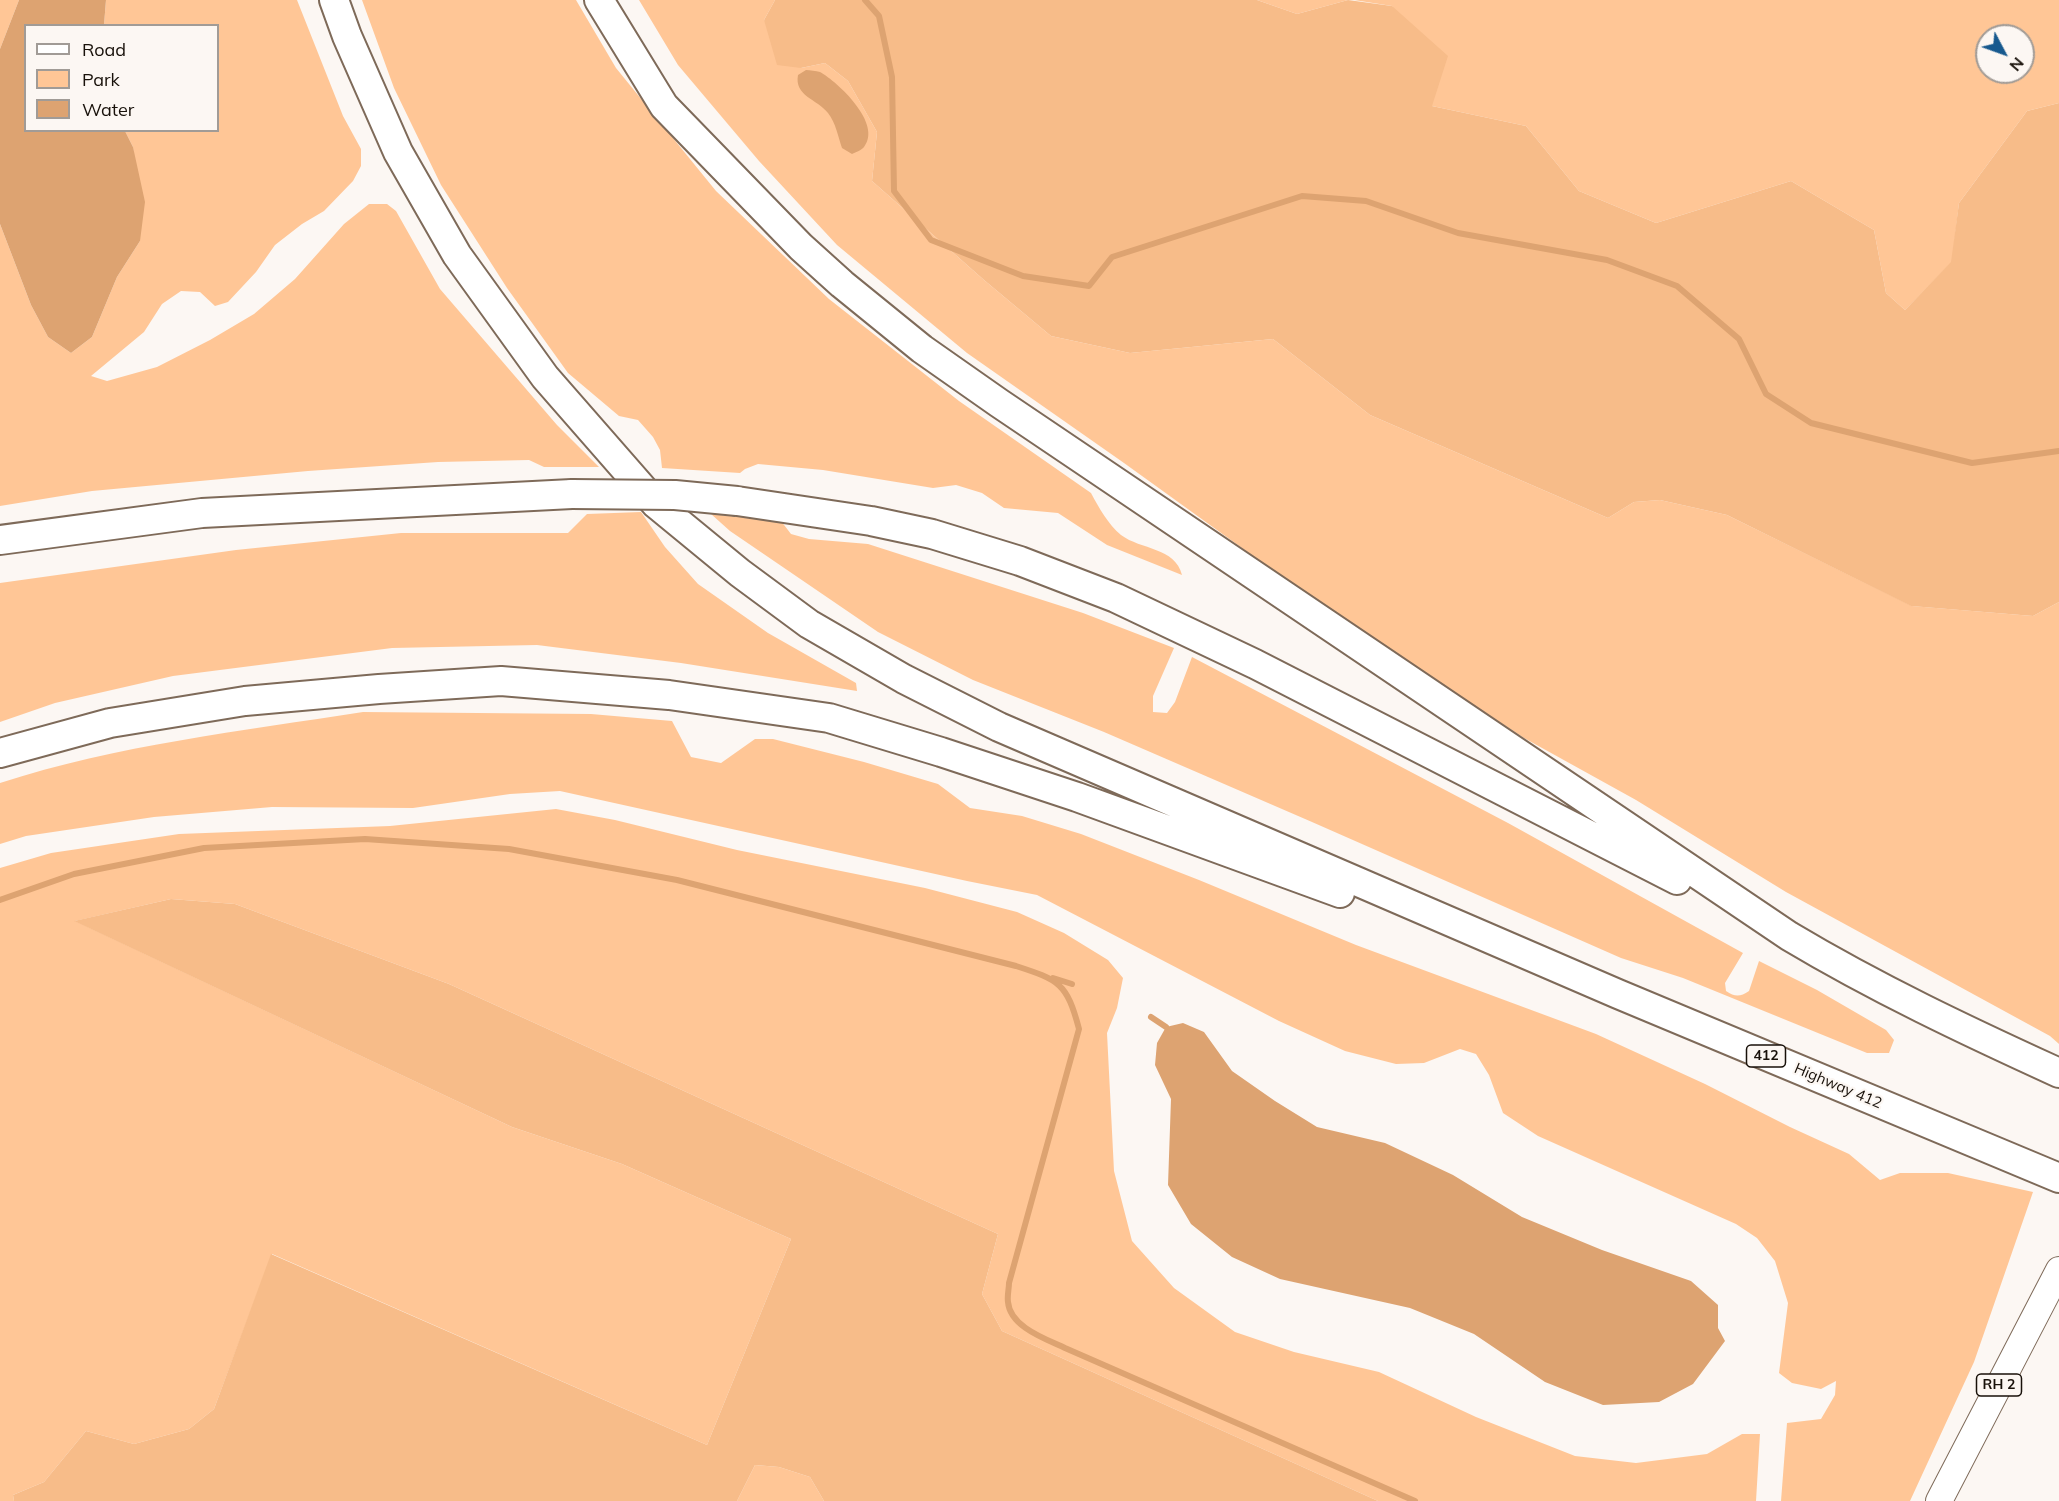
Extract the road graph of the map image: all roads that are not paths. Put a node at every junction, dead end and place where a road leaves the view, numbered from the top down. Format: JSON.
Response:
{"nodes":[{"id":1,"x":334,"y":0,"type":"edge"},
{"id":2,"x":599,"y":0,"type":"edge"},
{"id":3,"x":0,"y":540,"type":"edge"},
{"id":4,"x":0,"y":753,"type":"edge"},
{"id":5,"x":1789,"y":936,"type":"junction"},
{"id":6,"x":1618,"y":994,"type":"junction"},
{"id":7,"x":2059,"y":1073,"type":"edge"},
{"id":8,"x":2059,"y":1178,"type":"edge"},
{"id":9,"x":2059,"y":1270,"type":"edge"},
{"id":10,"x":1940,"y":1501,"type":"edge"}],
"edges":[{"from":1,"to":6,"type":"highway"},
{"from":2,"to":5,"type":"highway"},
{"from":3,"to":5,"type":"highway","bridge":true},
{"from":4,"to":6,"type":"highway"},
{"from":5,"to":7,"type":"highway"},
{"from":6,"to":8,"type":"highway","name":"Highway 412","number":"412"},
{"from":9,"to":10,"type":"main road","number":"RH 2"}]}
